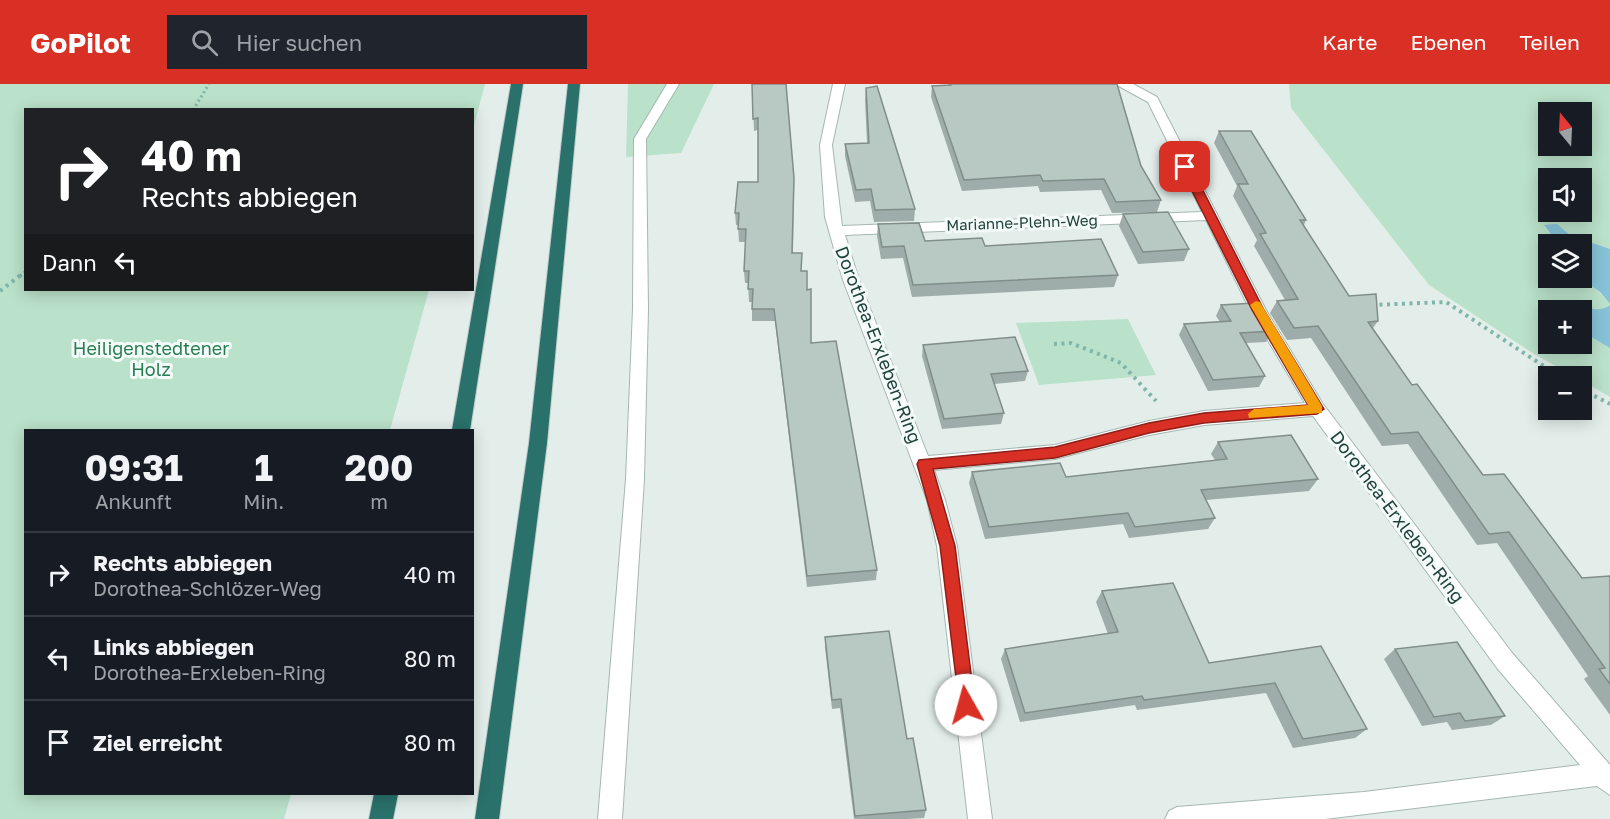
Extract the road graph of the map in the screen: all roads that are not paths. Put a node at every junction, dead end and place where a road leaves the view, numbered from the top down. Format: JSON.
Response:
{"nodes":[{"id":1,"x":517,"y":84,"type":"edge"},
{"id":2,"x":574,"y":84,"type":"edge"},
{"id":3,"x":673,"y":84,"type":"edge"},
{"id":4,"x":839,"y":84,"type":"edge"},
{"id":5,"x":1121,"y":84,"type":"edge"},
{"id":6,"x":1209,"y":216,"type":"junction"},
{"id":7,"x":836,"y":231,"type":"junction"},
{"id":8,"x":1317,"y":409,"type":"junction"},
{"id":9,"x":461,"y":429,"type":"edge"},
{"id":10,"x":924,"y":464,"type":"junction"},
{"id":11,"x":1606,"y":779,"type":"edge"},
{"id":12,"x":386,"y":795,"type":"edge"},
{"id":13,"x":381,"y":819,"type":"edge"},
{"id":14,"x":487,"y":819,"type":"edge"},
{"id":15,"x":610,"y":819,"type":"edge"},
{"id":16,"x":980,"y":819,"type":"edge"},
{"id":17,"x":1177,"y":819,"type":"edge"}],
"edges":[{"from":1,"to":9,"type":"highway"},
{"from":2,"to":14,"type":"highway"},
{"from":3,"to":15,"type":"street"},
{"from":4,"to":7,"type":"street","name":"Dorothea-Erxleben-Ring"},
{"from":5,"to":6,"type":"street","name":"Dorothea-Erxleben-Ring"},
{"from":6,"to":7,"type":"street","name":"Marianne-Plehn-Weg"},
{"from":6,"to":8,"type":"street","name":"Dorothea-Erxleben-Ring"},
{"from":7,"to":10,"type":"street","name":"Dorothea-Erxleben-Ring"},
{"from":8,"to":10,"type":"street"},
{"from":8,"to":11,"type":"street","name":"Dorothea-Erxleben-Ring"},
{"from":10,"to":16,"type":"street","name":"Dorothea-Erxleben-Ring"},
{"from":11,"to":17,"type":"street"},
{"from":12,"to":13,"type":"highway"}]}
